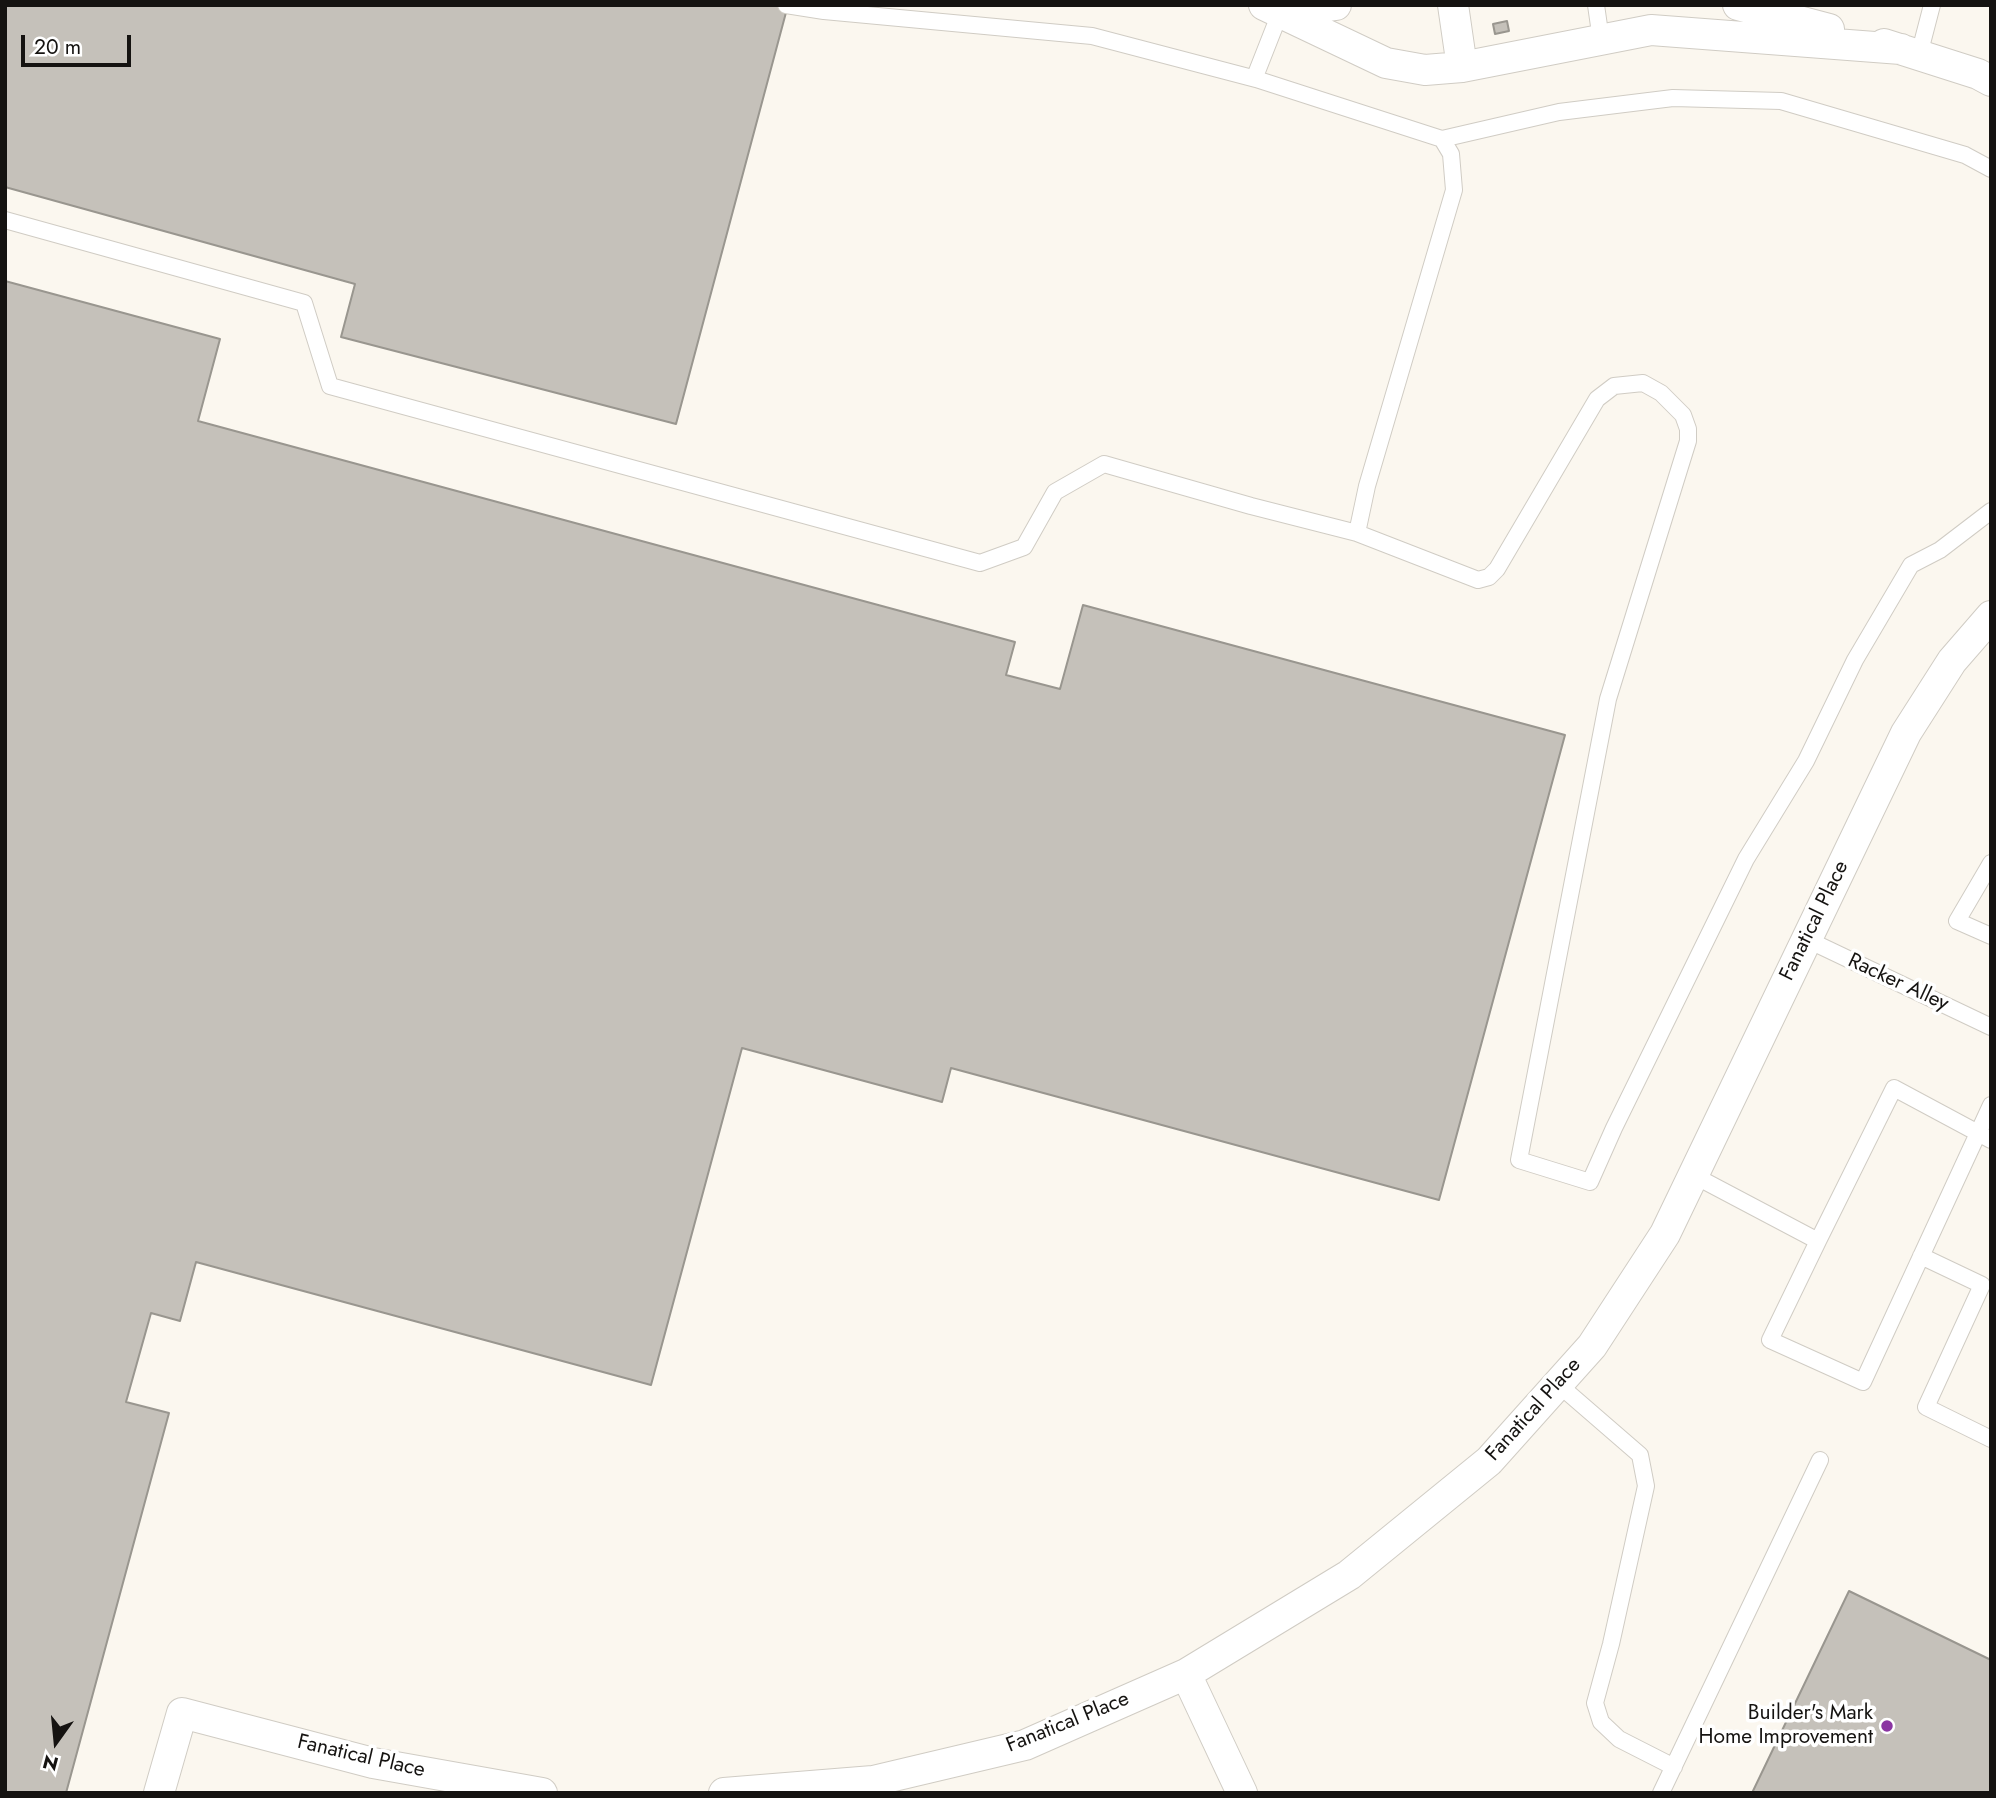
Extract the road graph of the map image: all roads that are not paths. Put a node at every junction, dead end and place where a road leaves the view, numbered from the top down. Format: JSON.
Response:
{"nodes":[{"id":1,"x":786,"y":5,"type":"edge"},
{"id":2,"x":1336,"y":5,"type":"edge"},
{"id":3,"x":1453,"y":5,"type":"edge"},
{"id":4,"x":1596,"y":5,"type":"edge"},
{"id":5,"x":1738,"y":5,"type":"edge"},
{"id":6,"x":1933,"y":5,"type":"edge"},
{"id":7,"x":1272,"y":9,"type":"edge"},
{"id":8,"x":1601,"y":40,"type":"junction"},
{"id":9,"x":1910,"y":52,"type":"junction"},
{"id":10,"x":1461,"y":67,"type":"junction"},
{"id":11,"x":1986,"y":76,"type":"edge"},
{"id":12,"x":1256,"y":79,"type":"junction"},
{"id":13,"x":1442,"y":139,"type":"junction"},
{"id":14,"x":1991,"y":169,"type":"edge"},
{"id":15,"x":5,"y":220,"type":"edge"},
{"id":16,"x":1991,"y":511,"type":"edge"},
{"id":17,"x":1357,"y":533,"type":"junction"},
{"id":18,"x":1991,"y":616,"type":"edge"},
{"id":19,"x":1991,"y":863,"type":"edge"},
{"id":20,"x":1991,"y":936,"type":"edge"},
{"id":21,"x":1806,"y":939,"type":"junction"},
{"id":22,"x":1991,"y":1027,"type":"edge"},
{"id":23,"x":1991,"y":1105,"type":"edge"},
{"id":24,"x":1984,"y":1136,"type":"edge"},
{"id":25,"x":1693,"y":1175,"type":"junction"},
{"id":26,"x":1818,"y":1241,"type":"junction"},
{"id":27,"x":1921,"y":1256,"type":"junction"},
{"id":28,"x":1558,"y":1384,"type":"junction"},
{"id":29,"x":1991,"y":1439,"type":"edge"},
{"id":30,"x":1820,"y":1460,"type":"dead end"},
{"id":31,"x":1186,"y":1674,"type":"junction"},
{"id":32,"x":1674,"y":1767,"type":"junction"},
{"id":33,"x":733,"y":1792,"type":"edge"},
{"id":34,"x":159,"y":1793,"type":"edge"},
{"id":35,"x":542,"y":1793,"type":"edge"},
{"id":36,"x":724,"y":1793,"type":"edge"},
{"id":37,"x":1242,"y":1793,"type":"edge"},
{"id":38,"x":1661,"y":1793,"type":"edge"}],
"edges":[{"from":1,"to":12,"type":"lane"},
{"from":2,"to":7,"type":"street"},
{"from":3,"to":10,"type":"street"},
{"from":4,"to":8,"type":"lane"},
{"from":5,"to":9,"type":"street"},
{"from":6,"to":9,"type":"lane"},
{"from":7,"to":10,"type":"street"},
{"from":7,"to":12,"type":"lane"},
{"from":8,"to":9,"type":"street"},
{"from":8,"to":10,"type":"street"},
{"from":9,"to":11,"type":"street"},
{"from":12,"to":13,"type":"lane"},
{"from":13,"to":14,"type":"lane"},
{"from":13,"to":17,"type":"lane"},
{"from":15,"to":17,"type":"lane"},
{"from":16,"to":17,"type":"lane"},
{"from":18,"to":21,"type":"street","name":"Fanatical Place"},
{"from":19,"to":20,"type":"lane"},
{"from":21,"to":22,"type":"lane","name":"Racker Alley"},
{"from":21,"to":25,"type":"street","name":"Fanatical Place"},
{"from":23,"to":24,"type":"lane"},
{"from":24,"to":26,"type":"lane"},
{"from":24,"to":27,"type":"lane"},
{"from":25,"to":26,"type":"lane"},
{"from":25,"to":28,"type":"street","name":"Fanatical Place"},
{"from":26,"to":27,"type":"lane"},
{"from":27,"to":29,"type":"lane"},
{"from":28,"to":31,"type":"street","name":"Fanatical Place"},
{"from":28,"to":32,"type":"lane"},
{"from":30,"to":32,"type":"lane"},
{"from":31,"to":33,"type":"street","name":"Fanatical Place"},
{"from":31,"to":37,"type":"street"},
{"from":32,"to":38,"type":"lane"},
{"from":33,"to":36,"type":"street","name":"Fanatical Place"},
{"from":34,"to":35,"type":"street","name":"Fanatical Place"}]}
